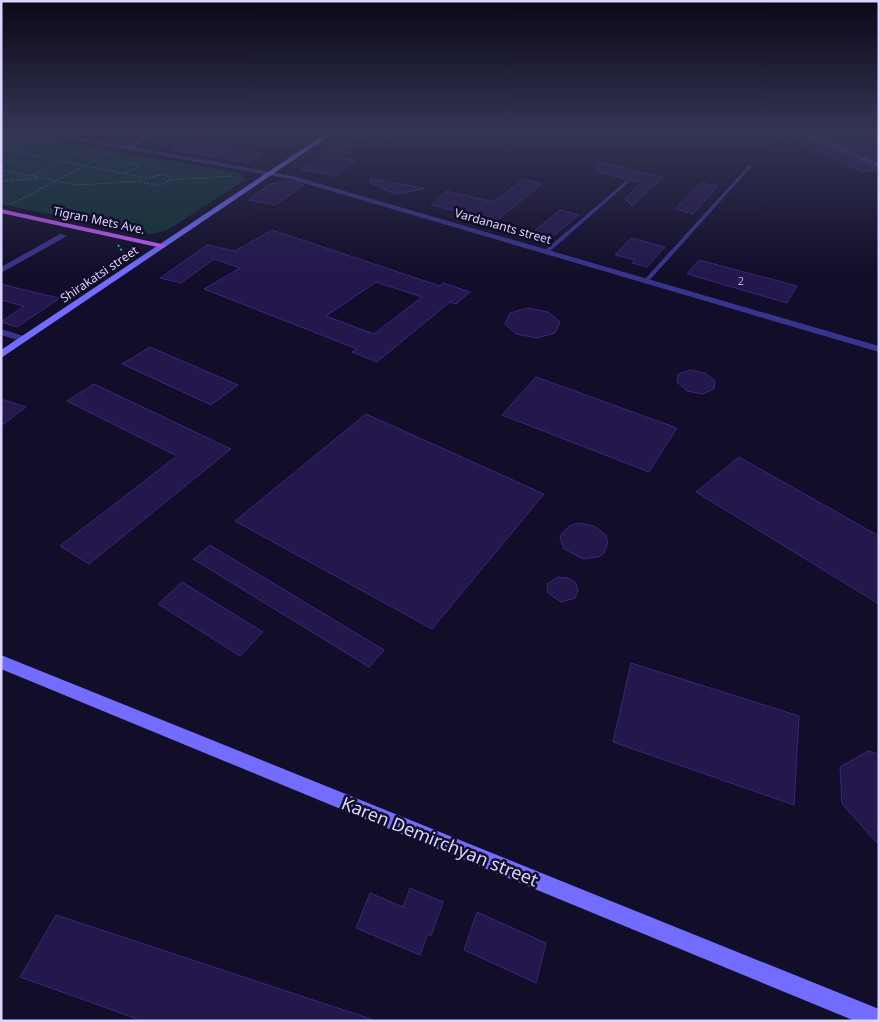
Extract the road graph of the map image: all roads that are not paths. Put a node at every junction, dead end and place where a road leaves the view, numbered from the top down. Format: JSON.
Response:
{"nodes":[{"id":1,"x":261,"y":178,"type":"edge"},
{"id":2,"x":293,"y":178,"type":"edge"},
{"id":3,"x":739,"y":178,"type":"edge"},
{"id":4,"x":627,"y":182,"type":"dead end"},
{"id":5,"x":1,"y":211,"type":"edge"},
{"id":6,"x":63,"y":236,"type":"dead end"},
{"id":7,"x":162,"y":246,"type":"junction"},
{"id":8,"x":546,"y":252,"type":"junction"},
{"id":9,"x":1,"y":271,"type":"edge"},
{"id":10,"x":646,"y":280,"type":"junction"},
{"id":11,"x":1,"y":332,"type":"edge"},
{"id":12,"x":24,"y":339,"type":"junction"},
{"id":13,"x":879,"y":349,"type":"edge"},
{"id":14,"x":1,"y":355,"type":"edge"},
{"id":15,"x":1,"y":662,"type":"edge"},
{"id":16,"x":879,"y":1020,"type":"edge"}],
"edges":[{"from":1,"to":7,"type":"main road","name":"Shirakatsi street"},
{"from":2,"to":8,"type":"street","name":"Vardanants street"},
{"from":3,"to":10,"type":"lane"},
{"from":4,"to":8,"type":"lane"},
{"from":5,"to":7,"type":"main road","name":"Tigran Mets Ave."},
{"from":6,"to":9,"type":"street"},
{"from":7,"to":12,"type":"main road","name":"Shirakatsi street"},
{"from":8,"to":10,"type":"street","name":"Vardanants street"},
{"from":10,"to":13,"type":"street","name":"Vardanants street"},
{"from":11,"to":12,"type":"street"},
{"from":12,"to":14,"type":"main road","name":"Shirakatsi street"},
{"from":15,"to":16,"type":"main road","name":"Karen Demirchyan street"}]}
